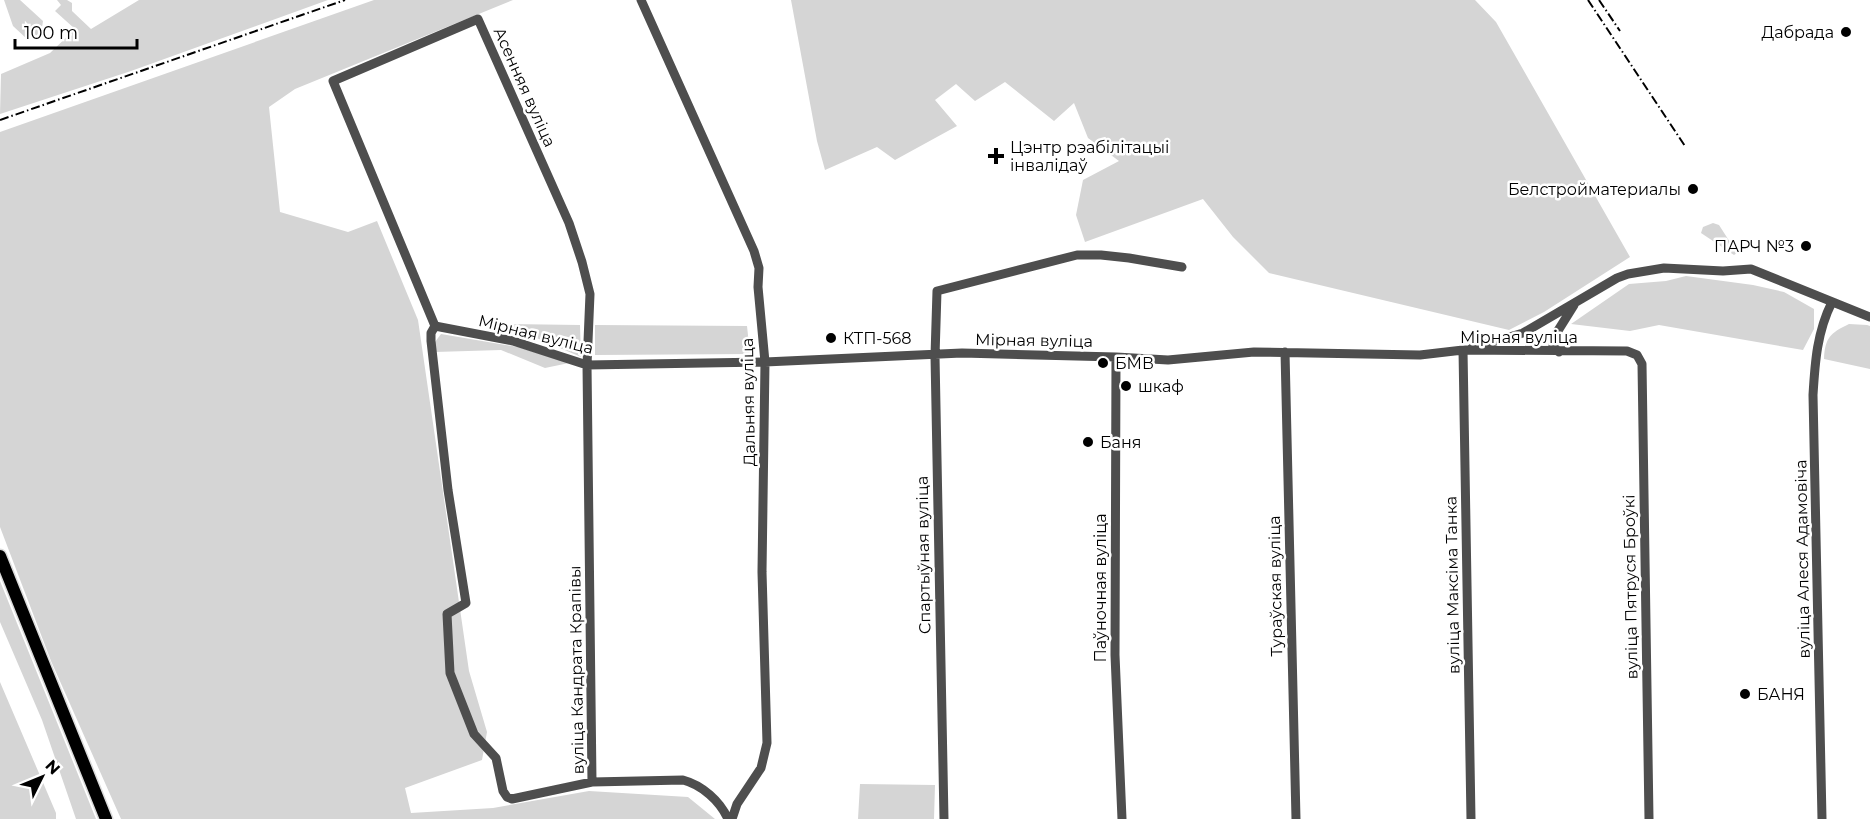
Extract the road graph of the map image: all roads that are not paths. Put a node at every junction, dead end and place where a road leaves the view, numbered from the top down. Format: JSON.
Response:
{"nodes":[{"id":1,"x":641,"y":0,"type":"edge"},
{"id":2,"x":1182,"y":267,"type":"dead end"},
{"id":3,"x":1577,"y":301,"type":"junction"},
{"id":4,"x":1832,"y":302,"type":"junction"},
{"id":5,"x":1870,"y":318,"type":"edge"},
{"id":6,"x":435,"y":326,"type":"junction"},
{"id":7,"x":1463,"y":351,"type":"junction"},
{"id":8,"x":1285,"y":352,"type":"junction"},
{"id":9,"x":1558,"y":352,"type":"junction"},
{"id":10,"x":1637,"y":355,"type":"joint"},
{"id":11,"x":934,"y":356,"type":"junction"},
{"id":12,"x":1116,"y":357,"type":"junction"},
{"id":13,"x":765,"y":362,"type":"junction"},
{"id":14,"x":587,"y":364,"type":"junction"},
{"id":15,"x":0,"y":556,"type":"edge"},
{"id":16,"x":592,"y":782,"type":"junction"},
{"id":17,"x":106,"y":819,"type":"edge"},
{"id":18,"x":730,"y":819,"type":"edge"},
{"id":19,"x":944,"y":819,"type":"edge"},
{"id":20,"x":1122,"y":819,"type":"edge"},
{"id":21,"x":1296,"y":819,"type":"edge"},
{"id":22,"x":1471,"y":819,"type":"edge"},
{"id":23,"x":1649,"y":819,"type":"edge"},
{"id":24,"x":1822,"y":819,"type":"edge"}],
"edges":[{"from":1,"to":13,"type":"street","name":"Дальняя вуліца"},
{"from":2,"to":11,"type":"street","name":"Спартыўная вуліца"},
{"from":3,"to":4,"type":"street"},
{"from":3,"to":7,"type":"street"},
{"from":3,"to":9,"type":"street"},
{"from":4,"to":5,"type":"street"},
{"from":4,"to":24,"type":"street","name":"вуліца Алеся Адамовіча"},
{"from":6,"to":14,"type":"street","name":"Мірная вуліца"},
{"from":6,"to":14,"type":"street","name":"Асенняя вуліца"},
{"from":6,"to":16,"type":"street","name":"вуліца Кандрата Крапівы"},
{"from":7,"to":8,"type":"street","name":"Мірная вуліца"},
{"from":7,"to":9,"type":"street","name":"Мірная вуліца"},
{"from":7,"to":22,"type":"street","name":"вуліца Максіма Танка"},
{"from":8,"to":12,"type":"street","name":"Мірная вуліца"},
{"from":8,"to":21,"type":"street","name":"Тураўская вуліца"},
{"from":9,"to":10,"type":"street","name":"Мірная вуліца"},
{"from":10,"to":23,"type":"street","name":"вуліца Пятруся Броўкі"},
{"from":11,"to":12,"type":"street","name":"Мірная вуліца"},
{"from":11,"to":13,"type":"street","name":"Мірная вуліца"},
{"from":11,"to":19,"type":"street","name":"Спартыўная вуліца"},
{"from":12,"to":20,"type":"street","name":"Паўночная вуліца"},
{"from":13,"to":14,"type":"street","name":"Мірная вуліца"},
{"from":13,"to":18,"type":"street","name":"Дальняя вуліца"},
{"from":14,"to":16,"type":"street","name":"вуліца Кандрата Крапівы"},
{"from":15,"to":17,"type":"main road"},
{"from":16,"to":18,"type":"street"}]}
